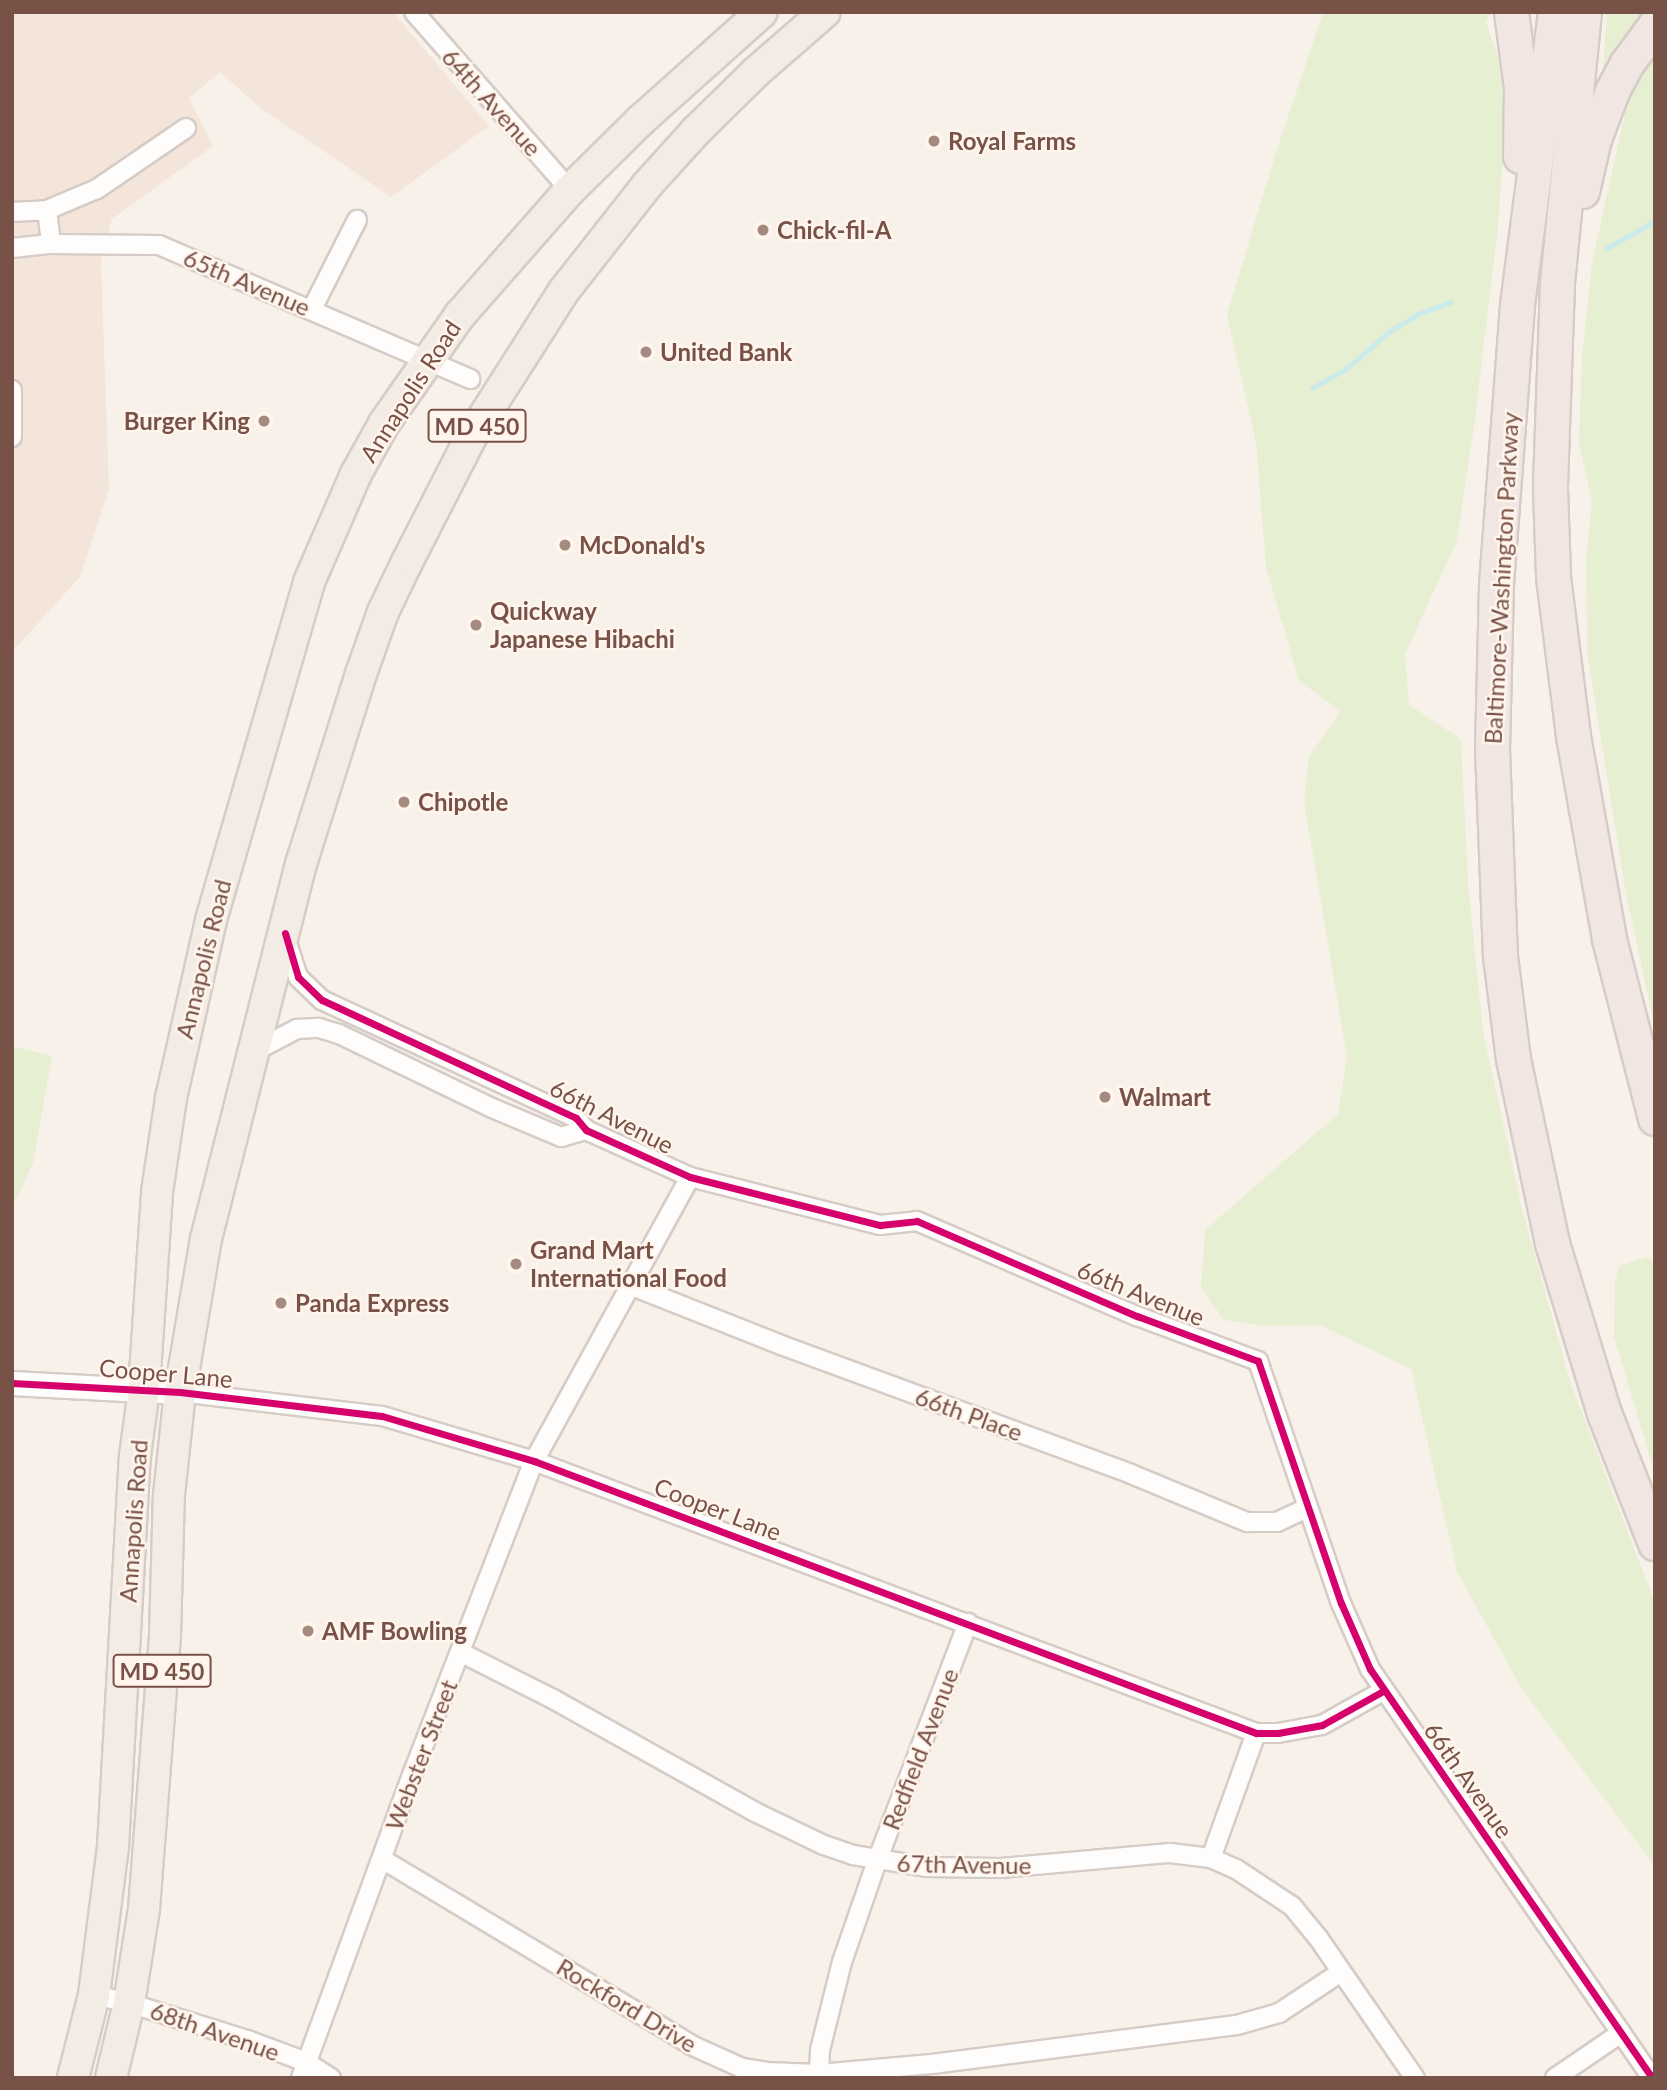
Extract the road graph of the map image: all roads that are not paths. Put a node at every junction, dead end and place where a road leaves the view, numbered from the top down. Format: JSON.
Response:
{"nodes":[{"id":1,"x":414,"y":12,"type":"edge"},
{"id":2,"x":762,"y":12,"type":"edge"},
{"id":3,"x":825,"y":12,"type":"edge"},
{"id":4,"x":1511,"y":12,"type":"edge"},
{"id":5,"x":1555,"y":12,"type":"edge"},
{"id":6,"x":1584,"y":12,"type":"edge"},
{"id":7,"x":1655,"y":24,"type":"edge"},
{"id":8,"x":186,"y":128,"type":"dead end"},
{"id":9,"x":570,"y":190,"type":"junction"},
{"id":10,"x":47,"y":209,"type":"junction"},
{"id":11,"x":12,"y":212,"type":"edge"},
{"id":12,"x":357,"y":220,"type":"dead end"},
{"id":13,"x":51,"y":244,"type":"junction"},
{"id":14,"x":12,"y":248,"type":"edge"},
{"id":15,"x":1517,"y":305,"type":"junction"},
{"id":16,"x":312,"y":309,"type":"junction"},
{"id":17,"x":1553,"y":348,"type":"junction"},
{"id":18,"x":427,"y":359,"type":"junction"},
{"id":19,"x":470,"y":379,"type":"dead end"},
{"id":20,"x":12,"y":390,"type":"edge"},
{"id":21,"x":12,"y":437,"type":"edge"},
{"id":22,"x":285,"y":933,"type":"junction"},
{"id":23,"x":253,"y":1052,"type":"junction"},
{"id":24,"x":1655,"y":1118,"type":"edge"},
{"id":25,"x":586,"y":1130,"type":"junction"},
{"id":26,"x":691,"y":1177,"type":"junction"},
{"id":27,"x":632,"y":1286,"type":"junction"},
{"id":28,"x":12,"y":1382,"type":"edge"},
{"id":29,"x":144,"y":1389,"type":"junction"},
{"id":30,"x":180,"y":1392,"type":"junction"},
{"id":31,"x":534,"y":1461,"type":"junction"},
{"id":32,"x":1307,"y":1508,"type":"junction"},
{"id":33,"x":1655,"y":1543,"type":"edge"},
{"id":34,"x":968,"y":1623,"type":"junction"},
{"id":35,"x":460,"y":1652,"type":"junction"},
{"id":36,"x":1383,"y":1691,"type":"junction"},
{"id":37,"x":1256,"y":1733,"type":"junction"},
{"id":38,"x":1211,"y":1858,"type":"junction"},
{"id":39,"x":382,"y":1859,"type":"junction"},
{"id":40,"x":877,"y":1861,"type":"junction"},
{"id":41,"x":1341,"y":1972,"type":"junction"},
{"id":42,"x":94,"y":1995,"type":"junction"},
{"id":43,"x":129,"y":2003,"type":"junction"},
{"id":44,"x":1621,"y":2033,"type":"junction"},
{"id":45,"x":304,"y":2070,"type":"edge"},
{"id":46,"x":819,"y":2076,"type":"edge"},
{"id":47,"x":73,"y":2078,"type":"edge"},
{"id":48,"x":111,"y":2078,"type":"edge"},
{"id":49,"x":331,"y":2078,"type":"edge"},
{"id":50,"x":1415,"y":2078,"type":"edge"},
{"id":51,"x":1555,"y":2078,"type":"edge"},
{"id":52,"x":1652,"y":2078,"type":"edge"}],
"edges":[{"from":1,"to":9,"type":"street","name":"64th Avenue"},
{"from":2,"to":9,"type":"main road","name":"Annapolis Road","number":"MD 450"},
{"from":3,"to":22,"type":"main road","name":"Annapolis Road","number":"MD 450"},
{"from":4,"to":15,"type":"highway"},
{"from":5,"to":15,"type":"highway","name":"Baltimore-Washington Parkway"},
{"from":6,"to":17,"type":"highway","name":"Baltimore-Washington Parkway"},
{"from":7,"to":17,"type":"highway"},
{"from":8,"to":10,"type":"street"},
{"from":9,"to":18,"type":"main road","name":"Annapolis Road","number":"MD 450"},
{"from":10,"to":11,"type":"street"},
{"from":10,"to":13,"type":"street"},
{"from":12,"to":16,"type":"street"},
{"from":13,"to":14,"type":"street","name":"65th Avenue"},
{"from":13,"to":16,"type":"street","name":"65th Avenue"},
{"from":15,"to":33,"type":"highway","name":"Baltimore-Washington Parkway"},
{"from":16,"to":18,"type":"street","name":"65th Avenue"},
{"from":17,"to":24,"type":"highway","name":"Baltimore-Washington Parkway"},
{"from":18,"to":19,"type":"street","name":"65th Avenue"},
{"from":18,"to":29,"type":"main road","name":"Annapolis Road","number":"MD 450"},
{"from":20,"to":21,"type":"street"},
{"from":22,"to":23,"type":"main road","name":"Annapolis Road","number":"MD 450"},
{"from":22,"to":25,"type":"street","name":"66th Avenue"},
{"from":23,"to":25,"type":"street","name":"66th Avenue"},
{"from":23,"to":30,"type":"main road","name":"Annapolis Road","number":"MD 450"},
{"from":25,"to":26,"type":"street","name":"66th Avenue"},
{"from":26,"to":27,"type":"street","name":"Webster Street"},
{"from":26,"to":32,"type":"street","name":"66th Avenue"},
{"from":27,"to":31,"type":"street","name":"Webster Street"},
{"from":27,"to":32,"type":"street","name":"66th Place"},
{"from":28,"to":29,"type":"street","name":"Cooper Lane"},
{"from":29,"to":30,"type":"street","name":"Cooper Lane"},
{"from":29,"to":42,"type":"main road","name":"Annapolis Road","number":"MD 450"},
{"from":30,"to":31,"type":"street","name":"Cooper Lane"},
{"from":30,"to":43,"type":"main road","name":"Annapolis Road","number":"MD 450"},
{"from":31,"to":34,"type":"street","name":"Cooper Lane"},
{"from":31,"to":35,"type":"street","name":"Webster Street"},
{"from":32,"to":36,"type":"street","name":"66th Avenue"},
{"from":34,"to":37,"type":"street","name":"Cooper Lane"},
{"from":34,"to":40,"type":"street","name":"Redfield Avenue"},
{"from":35,"to":39,"type":"street","name":"Webster Street"},
{"from":35,"to":40,"type":"street","name":"67th Avenue"},
{"from":36,"to":37,"type":"street","name":"Cooper Lane"},
{"from":36,"to":44,"type":"street","name":"66th Avenue"},
{"from":37,"to":38,"type":"street"},
{"from":38,"to":40,"type":"street","name":"67th Avenue"},
{"from":38,"to":41,"type":"street","name":"67th Avenue"},
{"from":39,"to":45,"type":"street","name":"Webster Street"},
{"from":39,"to":46,"type":"street","name":"Rockford Drive"},
{"from":40,"to":46,"type":"street","name":"Redfield Avenue"},
{"from":41,"to":46,"type":"street","name":"Rockford Drive"},
{"from":41,"to":50,"type":"street","name":"67th Avenue"},
{"from":42,"to":43,"type":"street","name":"68th Avenue"},
{"from":42,"to":47,"type":"main road","name":"Annapolis Road","number":"MD 450"},
{"from":43,"to":45,"type":"street","name":"68th Avenue"},
{"from":43,"to":48,"type":"main road","name":"Annapolis Road","number":"MD 450"},
{"from":44,"to":51,"type":"street"},
{"from":44,"to":52,"type":"street","name":"66th Avenue"},
{"from":45,"to":49,"type":"street","name":"68th Avenue"}]}
